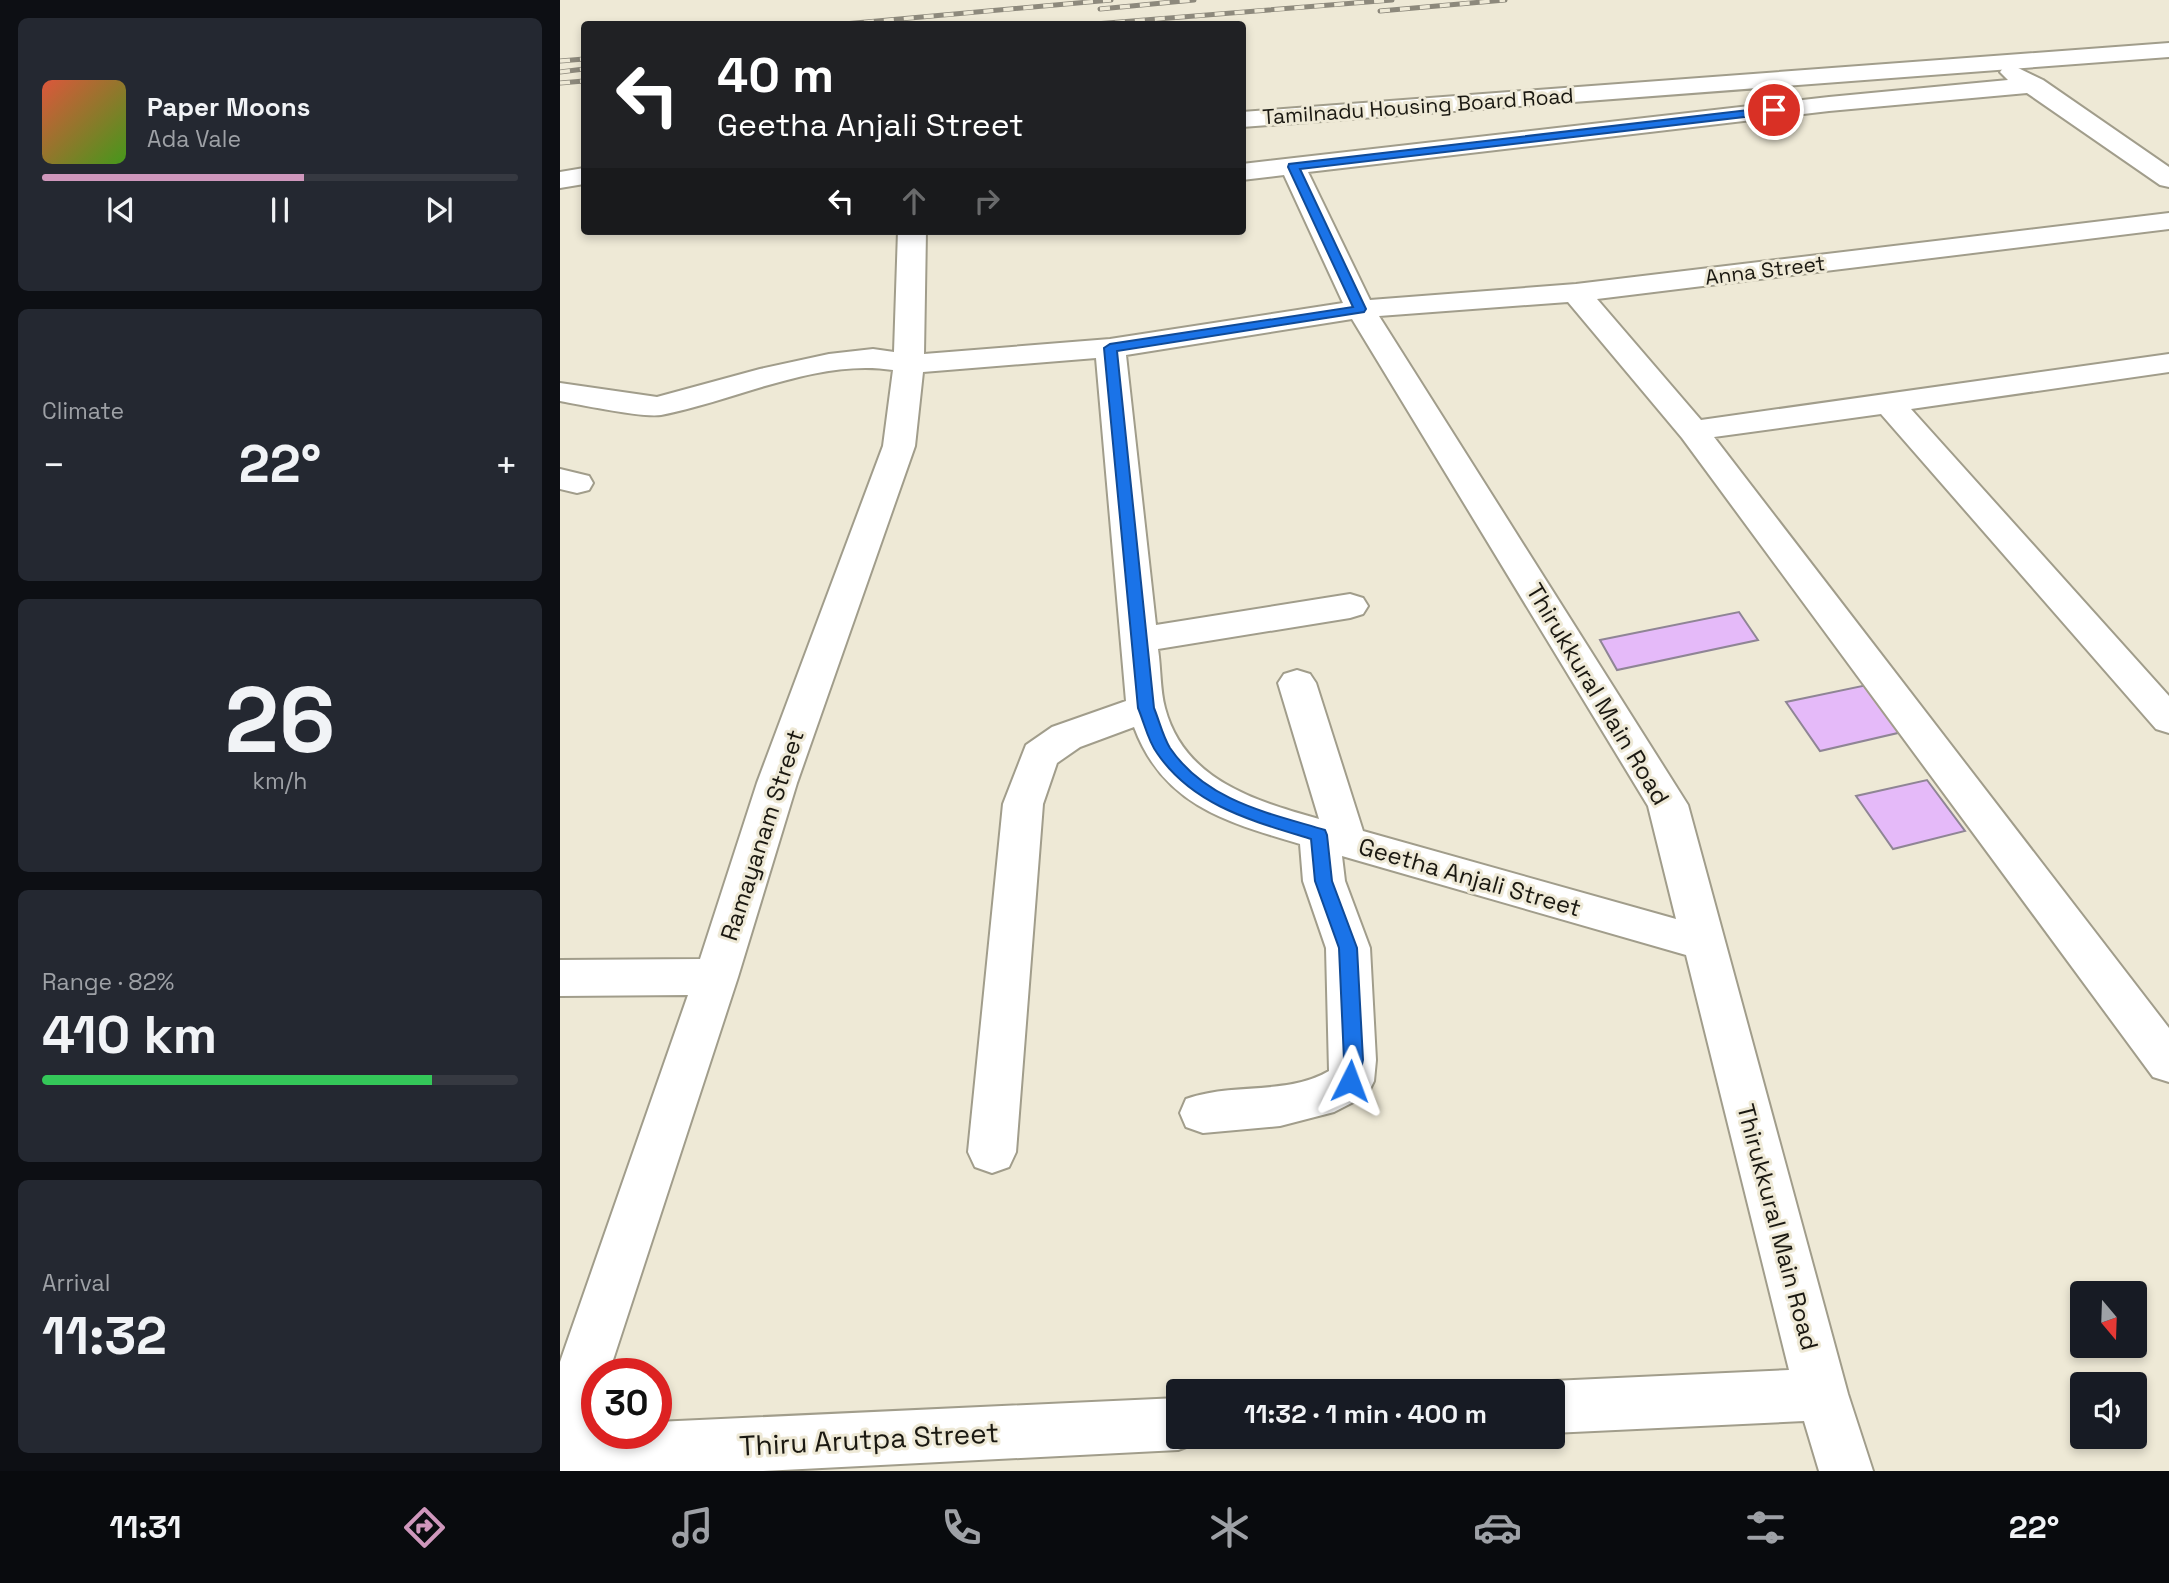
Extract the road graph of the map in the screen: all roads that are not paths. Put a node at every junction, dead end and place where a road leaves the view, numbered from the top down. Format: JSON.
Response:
{"nodes":[{"id":1,"x":2169,"y":50,"type":"edge"},
{"id":2,"x":1996,"y":61,"type":"junction"},
{"id":3,"x":2034,"y":86,"type":"junction"},
{"id":4,"x":1246,"y":120,"type":"edge"},
{"id":5,"x":1293,"y":167,"type":"junction"},
{"id":6,"x":1246,"y":172,"type":"edge"},
{"id":7,"x":581,"y":176,"type":"edge"},
{"id":8,"x":560,"y":180,"type":"edge"},
{"id":9,"x":2169,"y":180,"type":"edge"},
{"id":10,"x":2169,"y":220,"type":"edge"},
{"id":11,"x":912,"y":235,"type":"edge"},
{"id":12,"x":1576,"y":293,"type":"junction"},
{"id":13,"x":1360,"y":309,"type":"junction"},
{"id":14,"x":1110,"y":348,"type":"junction"},
{"id":15,"x":2169,"y":363,"type":"edge"},
{"id":16,"x":909,"y":364,"type":"junction"},
{"id":17,"x":560,"y":393,"type":"edge"},
{"id":18,"x":1889,"y":404,"type":"junction"},
{"id":19,"x":1693,"y":431,"type":"junction"},
{"id":20,"x":1350,"y":606,"type":"dead end"},
{"id":21,"x":1140,"y":640,"type":"junction"},
{"id":22,"x":1297,"y":683,"type":"dead end"},
{"id":23,"x":1146,"y":708,"type":"junction"},
{"id":24,"x":2169,"y":720,"type":"edge"},
{"id":25,"x":1332,"y":838,"type":"junction"},
{"id":26,"x":1703,"y":943,"type":"junction"},
{"id":27,"x":716,"y":976,"type":"junction"},
{"id":28,"x":560,"y":978,"type":"edge"},
{"id":29,"x":2169,"y":1063,"type":"edge"},
{"id":30,"x":1203,"y":1113,"type":"dead end"},
{"id":31,"x":992,"y":1152,"type":"dead end"},
{"id":32,"x":574,"y":1357,"type":"edge"},
{"id":33,"x":1822,"y":1394,"type":"junction"},
{"id":34,"x":1565,"y":1405,"type":"edge"},
{"id":35,"x":1166,"y":1425,"type":"edge"},
{"id":36,"x":560,"y":1430,"type":"edge"},
{"id":37,"x":560,"y":1454,"type":"edge"},
{"id":38,"x":1846,"y":1471,"type":"edge"}],
"edges":[{"from":1,"to":2,"type":"street","name":"Tamilnadu Housing Board Road"},
{"from":2,"to":3,"type":"street"},
{"from":2,"to":4,"type":"street","name":"Tamilnadu Housing Board Road"},
{"from":3,"to":5,"type":"street"},
{"from":3,"to":9,"type":"street"},
{"from":5,"to":6,"type":"street"},
{"from":5,"to":13,"type":"street","name":"Thirukkural Main Road"},
{"from":7,"to":8,"type":"street"},
{"from":10,"to":12,"type":"street","name":"Anna Street"},
{"from":11,"to":16,"type":"street","name":"Ramayanam Street"},
{"from":12,"to":13,"type":"street","name":"Anna Street"},
{"from":12,"to":19,"type":"street"},
{"from":13,"to":14,"type":"street","name":"Anna Street"},
{"from":13,"to":26,"type":"street","name":"Thirukkural Main Road"},
{"from":14,"to":16,"type":"street","name":"Anna Street"},
{"from":14,"to":21,"type":"street","name":"Geetha Anjali Street"},
{"from":15,"to":18,"type":"street"},
{"from":16,"to":17,"type":"street","name":"Anna Street"},
{"from":16,"to":27,"type":"street","name":"Ramayanam Street"},
{"from":18,"to":19,"type":"street"},
{"from":18,"to":24,"type":"street"},
{"from":19,"to":29,"type":"street"},
{"from":20,"to":21,"type":"street"},
{"from":21,"to":23,"type":"street","name":"Geetha Anjali Street"},
{"from":22,"to":25,"type":"street"},
{"from":23,"to":25,"type":"street","name":"Geetha Anjali Street"},
{"from":23,"to":31,"type":"street"},
{"from":25,"to":26,"type":"street","name":"Geetha Anjali Street"},
{"from":25,"to":30,"type":"street"},
{"from":26,"to":33,"type":"street","name":"Thirukkural Main Road"},
{"from":27,"to":28,"type":"street"},
{"from":27,"to":32,"type":"street","name":"Ramayanam Street"},
{"from":32,"to":36,"type":"street","name":"Ramayanam Street"},
{"from":33,"to":34,"type":"street"},
{"from":33,"to":38,"type":"street","name":"Thirukkural Main Road"},
{"from":35,"to":37,"type":"street","name":"Thiru Arutpa Street"}]}
